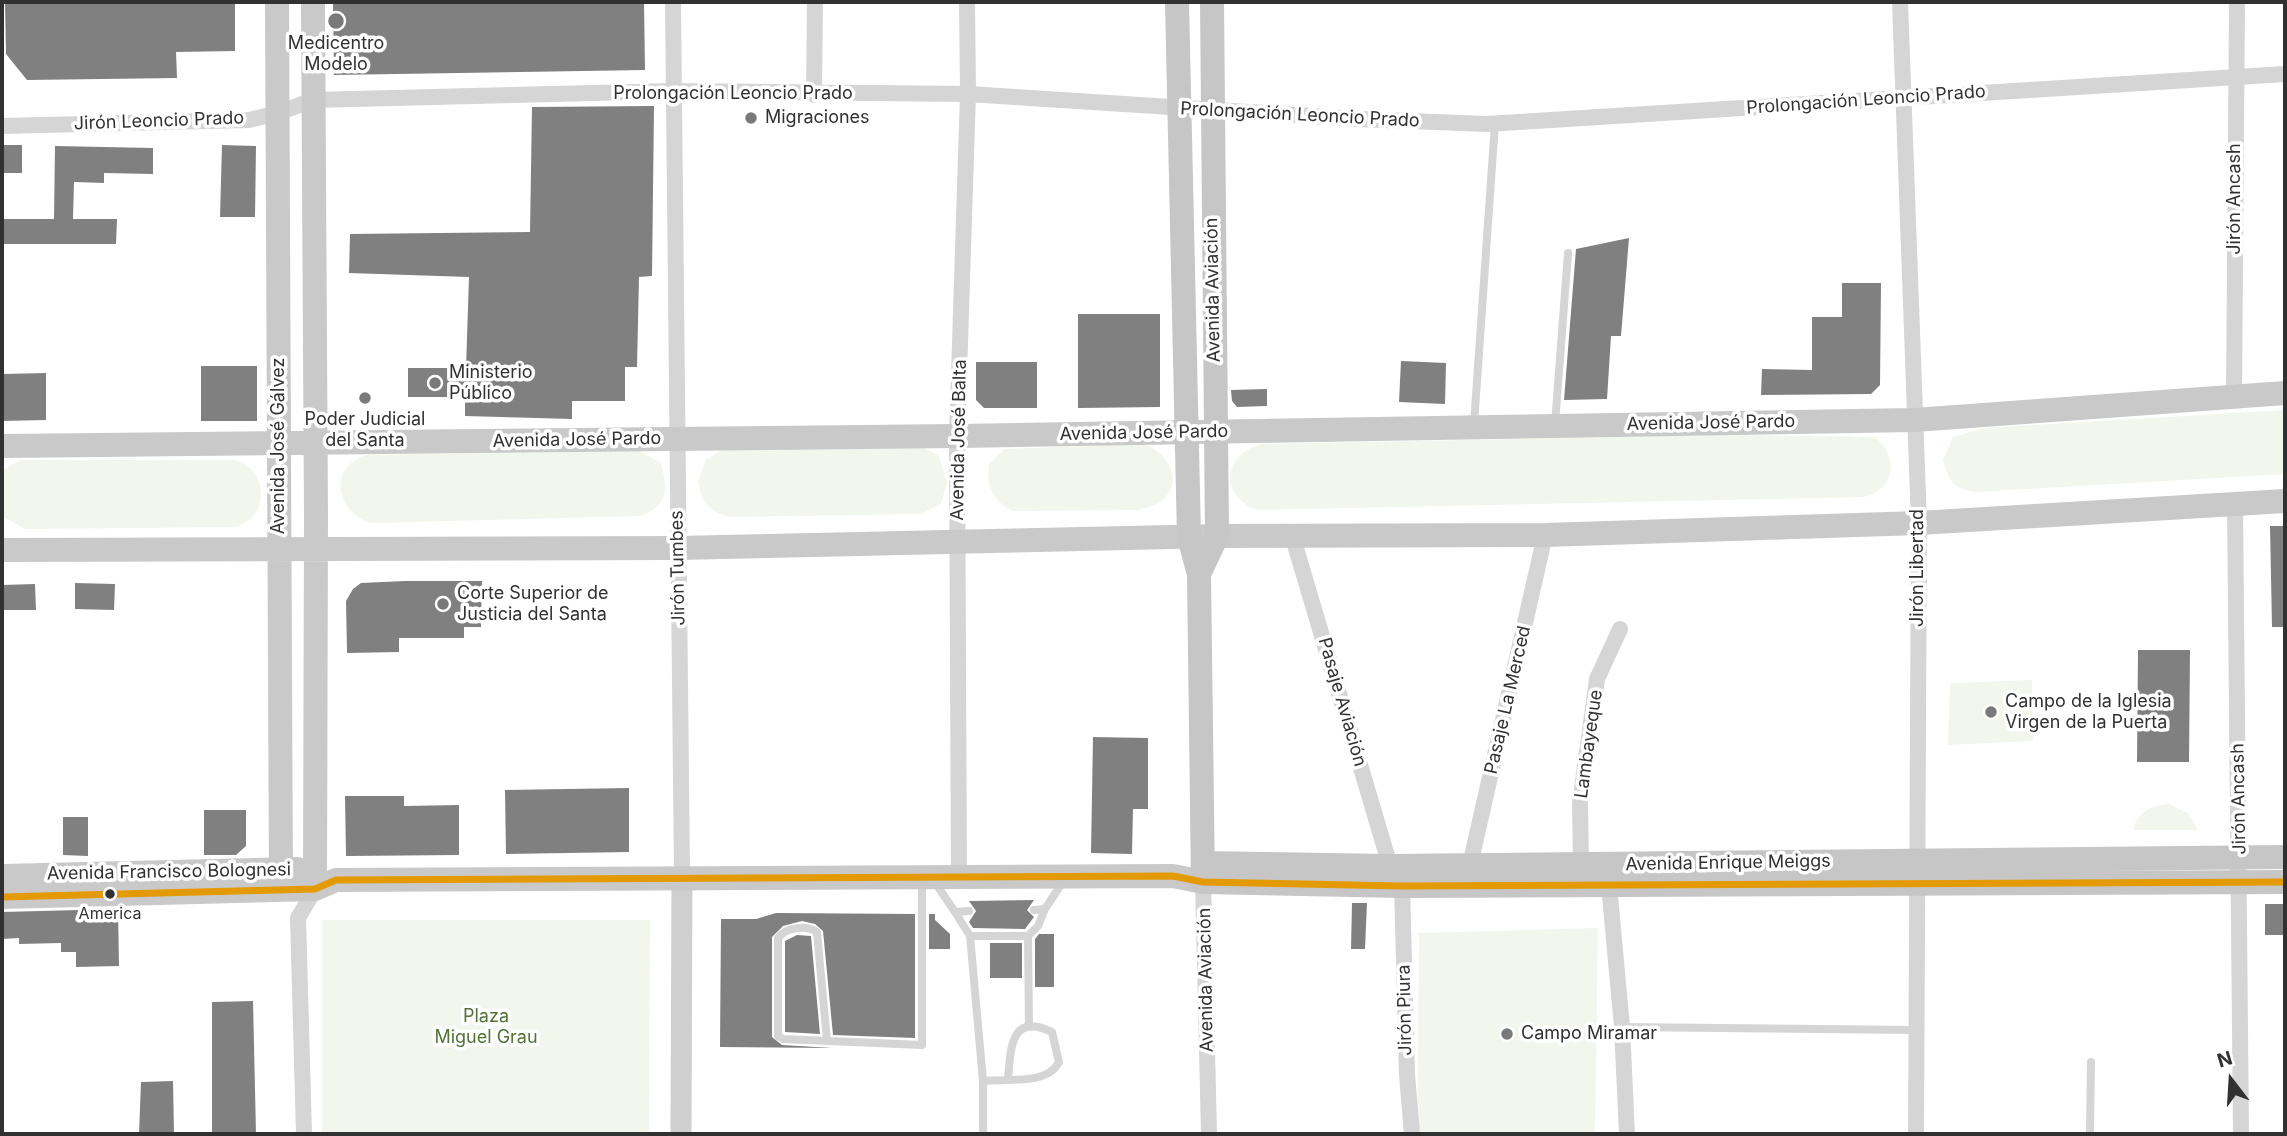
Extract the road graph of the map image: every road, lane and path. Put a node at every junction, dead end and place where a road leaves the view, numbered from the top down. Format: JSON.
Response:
{"nodes":[{"id":1,"x":277,"y":2,"type":"edge"},
{"id":2,"x":313,"y":2,"type":"edge"},
{"id":3,"x":673,"y":2,"type":"edge"},
{"id":4,"x":815,"y":2,"type":"edge"},
{"id":5,"x":967,"y":2,"type":"edge"},
{"id":6,"x":1177,"y":2,"type":"edge"},
{"id":7,"x":1212,"y":2,"type":"edge"},
{"id":8,"x":1900,"y":2,"type":"edge"},
{"id":9,"x":2237,"y":2,"type":"edge"},
{"id":10,"x":2285,"y":74,"type":"edge"},
{"id":11,"x":2236,"y":77,"type":"junction"},
{"id":12,"x":673,"y":91,"type":"junction"},
{"id":13,"x":814,"y":94,"type":"junction"},
{"id":14,"x":968,"y":94,"type":"junction"},
{"id":15,"x":1904,"y":97,"type":"junction"},
{"id":16,"x":313,"y":100,"type":"junction"},
{"id":17,"x":1177,"y":108,"type":"junction"},
{"id":18,"x":1211,"y":109,"type":"junction"},
{"id":19,"x":278,"y":114,"type":"junction"},
{"id":20,"x":1495,"y":123,"type":"junction"},
{"id":21,"x":2,"y":125,"type":"edge"},
{"id":22,"x":1568,"y":253,"type":"dead end"},
{"id":23,"x":2285,"y":393,"type":"edge"},
{"id":24,"x":2234,"y":396,"type":"junction"},
{"id":25,"x":1915,"y":420,"type":"junction"},
{"id":26,"x":1555,"y":426,"type":"junction"},
{"id":27,"x":1474,"y":428,"type":"junction"},
{"id":28,"x":1216,"y":432,"type":"junction"},
{"id":29,"x":1186,"y":433,"type":"junction"},
{"id":30,"x":957,"y":436,"type":"junction"},
{"id":31,"x":676,"y":439,"type":"junction"},
{"id":32,"x":279,"y":443,"type":"junction"},
{"id":33,"x":316,"y":443,"type":"junction"},
{"id":34,"x":2,"y":446,"type":"edge"},
{"id":35,"x":2285,"y":501,"type":"edge"},
{"id":36,"x":2235,"y":505,"type":"junction"},
{"id":37,"x":1919,"y":523,"type":"junction"},
{"id":38,"x":1545,"y":535,"type":"junction"},
{"id":39,"x":1217,"y":536,"type":"junction"},
{"id":40,"x":1189,"y":537,"type":"junction"},
{"id":41,"x":1293,"y":538,"type":"junction"},
{"id":42,"x":957,"y":541,"type":"junction"},
{"id":43,"x":316,"y":547,"type":"junction"},
{"id":44,"x":280,"y":548,"type":"junction"},
{"id":45,"x":678,"y":548,"type":"junction"},
{"id":46,"x":2,"y":550,"type":"edge"},
{"id":47,"x":1199,"y":574,"type":"junction"},
{"id":48,"x":1620,"y":629,"type":"dead end"},
{"id":49,"x":2285,"y":857,"type":"edge"},
{"id":50,"x":1581,"y":864,"type":"junction"},
{"id":51,"x":1470,"y":865,"type":"junction"},
{"id":52,"x":2240,"y":870,"type":"junction"},
{"id":53,"x":1917,"y":872,"type":"junction"},
{"id":54,"x":1203,"y":873,"type":"junction"},
{"id":55,"x":2,"y":876,"type":"edge"},
{"id":56,"x":1396,"y":876,"type":"junction"},
{"id":57,"x":682,"y":877,"type":"junction"},
{"id":58,"x":959,"y":878,"type":"junction"},
{"id":59,"x":1066,"y":878,"type":"junction"},
{"id":60,"x":321,"y":879,"type":"junction"},
{"id":61,"x":927,"y":879,"type":"junction"},
{"id":62,"x":281,"y":880,"type":"junction"},
{"id":63,"x":2285,"y":882,"type":"edge"},
{"id":64,"x":1609,"y":885,"type":"junction"},
{"id":65,"x":2,"y":897,"type":"edge"},
{"id":66,"x":1045,"y":909,"type":"junction"},
{"id":67,"x":1034,"y":910,"type":"dead end"},
{"id":68,"x":969,"y":911,"type":"dead end"},
{"id":69,"x":955,"y":912,"type":"junction"},
{"id":70,"x":298,"y":918,"type":"junction"},
{"id":71,"x":970,"y":936,"type":"junction"},
{"id":72,"x":1028,"y":936,"type":"junction"},
{"id":73,"x":1029,"y":1026,"type":"junction"},
{"id":74,"x":1622,"y":1027,"type":"junction"},
{"id":75,"x":1917,"y":1030,"type":"junction"},
{"id":76,"x":827,"y":1041,"type":"junction"},
{"id":77,"x":2091,"y":1062,"type":"dead end"},
{"id":78,"x":1008,"y":1078,"type":"junction"},
{"id":79,"x":983,"y":1081,"type":"junction"},
{"id":80,"x":303,"y":1134,"type":"edge"},
{"id":81,"x":681,"y":1134,"type":"edge"},
{"id":82,"x":983,"y":1134,"type":"edge"},
{"id":83,"x":1209,"y":1134,"type":"edge"},
{"id":84,"x":1412,"y":1134,"type":"edge"},
{"id":85,"x":1627,"y":1134,"type":"edge"},
{"id":86,"x":1916,"y":1134,"type":"edge"},
{"id":87,"x":2090,"y":1134,"type":"edge"},
{"id":88,"x":2241,"y":1134,"type":"edge"}],
"edges":[{"from":1,"to":19,"type":"main road","name":"Avenida José Gálvez"},
{"from":2,"to":16,"type":"main road","name":"Avenida José Gálvez"},
{"from":3,"to":12,"type":"street","name":"Jirón Tumbes"},
{"from":4,"to":13,"type":"street"},
{"from":5,"to":14,"type":"street","name":"Avenida José Balta"},
{"from":6,"to":17,"type":"highway","name":"Avenida Aviación"},
{"from":7,"to":18,"type":"highway","name":"Avenida Aviación"},
{"from":8,"to":15,"type":"street","name":"Jirón Libertad"},
{"from":9,"to":11,"type":"street","name":"Jirón Ancash"},
{"from":10,"to":11,"type":"street","name":"Prolongación Leoncio Prado"},
{"from":11,"to":15,"type":"street","name":"Prolongación Leoncio Prado"},
{"from":11,"to":24,"type":"street","name":"Jirón Ancash"},
{"from":12,"to":13,"type":"street","name":"Prolongación Leoncio Prado"},
{"from":12,"to":16,"type":"street","name":"Prolongación Leoncio Prado"},
{"from":12,"to":31,"type":"street","name":"Jirón Tumbes"},
{"from":13,"to":14,"type":"street","name":"Prolongación Leoncio Prado"},
{"from":14,"to":17,"type":"street","name":"Prolongación Leoncio Prado"},
{"from":14,"to":30,"type":"street","name":"Avenida José Balta"},
{"from":15,"to":20,"type":"street","name":"Prolongación Leoncio Prado"},
{"from":15,"to":25,"type":"street","name":"Jirón Libertad"},
{"from":16,"to":19,"type":"street","name":"Jirón Leoncio Prado"},
{"from":16,"to":33,"type":"main road","name":"Avenida José Gálvez"},
{"from":17,"to":18,"type":"street","name":"Prolongación Leoncio Prado"},
{"from":17,"to":29,"type":"highway","name":"Avenida Aviación"},
{"from":18,"to":20,"type":"street","name":"Prolongación Leoncio Prado"},
{"from":18,"to":28,"type":"highway","name":"Avenida Aviación"},
{"from":19,"to":21,"type":"street","name":"Jirón Leoncio Prado"},
{"from":19,"to":32,"type":"main road","name":"Avenida José Gálvez"},
{"from":20,"to":27,"type":"lane"},
{"from":22,"to":26,"type":"lane"},
{"from":23,"to":24,"type":"main road","name":"Avenida José Pardo"},
{"from":24,"to":25,"type":"main road","name":"Avenida José Pardo"},
{"from":25,"to":26,"type":"main road","name":"Avenida José Pardo"},
{"from":25,"to":37,"type":"street","name":"Jirón Libertad"},
{"from":26,"to":27,"type":"main road","name":"Avenida José Pardo"},
{"from":27,"to":28,"type":"main road","name":"Avenida José Pardo"},
{"from":28,"to":29,"type":"main road","name":"Avenida José Pardo"},
{"from":28,"to":39,"type":"highway","name":"Avenida Aviación"},
{"from":29,"to":30,"type":"main road","name":"Avenida José Pardo"},
{"from":29,"to":40,"type":"highway","name":"Avenida Aviación"},
{"from":30,"to":31,"type":"main road","name":"Avenida José Pardo"},
{"from":30,"to":42,"type":"street","name":"Avenida José Balta"},
{"from":31,"to":33,"type":"main road","name":"Avenida José Pardo"},
{"from":31,"to":45,"type":"street","name":"Jirón Tumbes"},
{"from":32,"to":33,"type":"main road","name":"Avenida José Pardo"},
{"from":32,"to":34,"type":"main road","name":"Avenida José Pardo"},
{"from":32,"to":44,"type":"main road","name":"Avenida José Gálvez"},
{"from":33,"to":43,"type":"main road","name":"Avenida José Gálvez"},
{"from":35,"to":36,"type":"main road"},
{"from":36,"to":37,"type":"main road"},
{"from":36,"to":52,"type":"street","name":"Jirón Ancash"},
{"from":37,"to":38,"type":"main road"},
{"from":37,"to":53,"type":"street","name":"Jirón Libertad"},
{"from":38,"to":41,"type":"main road"},
{"from":38,"to":51,"type":"street","name":"Pasaje La Merced"},
{"from":39,"to":40,"type":"main road"},
{"from":39,"to":41,"type":"main road"},
{"from":39,"to":47,"type":"highway","name":"Avenida Aviación"},
{"from":40,"to":42,"type":"main road"},
{"from":40,"to":47,"type":"highway","name":"Avenida Aviación"},
{"from":41,"to":56,"type":"street","name":"Pasaje Aviación"},
{"from":42,"to":45,"type":"main road"},
{"from":42,"to":58,"type":"street","name":"Avenida José Balta"},
{"from":43,"to":44,"type":"main road"},
{"from":43,"to":45,"type":"main road"},
{"from":43,"to":60,"type":"main road","name":"Avenida José Gálvez"},
{"from":44,"to":46,"type":"main road"},
{"from":44,"to":62,"type":"main road","name":"Avenida José Gálvez"},
{"from":45,"to":57,"type":"street","name":"Jirón Tumbes"},
{"from":47,"to":54,"type":"highway","name":"Avenida Aviación"},
{"from":48,"to":50,"type":"street","name":"Lambayeque"},
{"from":49,"to":52,"type":"highway","name":"Avenida Enrique Meiggs"},
{"from":50,"to":51,"type":"highway","name":"Avenida Enrique Meiggs"},
{"from":50,"to":53,"type":"highway","name":"Avenida Enrique Meiggs"},
{"from":51,"to":56,"type":"highway","name":"Avenida Enrique Meiggs"},
{"from":52,"to":53,"type":"highway","name":"Avenida Enrique Meiggs"},
{"from":52,"to":63,"type":"highway","name":"Avenida Enrique Meiggs"},
{"from":52,"to":88,"type":"street","name":"Jirón Ancash"},
{"from":53,"to":64,"type":"highway","name":"Avenida Enrique Meiggs"},
{"from":53,"to":75,"type":"street","name":"Jirón Libertad"},
{"from":54,"to":56,"type":"highway","name":"Avenida Enrique Meiggs"},
{"from":54,"to":59,"type":"main road","name":"Avenida Enrique Meiggs"},
{"from":54,"to":83,"type":"street","name":"Avenida Aviación"},
{"from":55,"to":62,"type":"main road","name":"Avenida Francisco Bolognesi"},
{"from":56,"to":64,"type":"highway","name":"Avenida Enrique Meiggs"},
{"from":56,"to":84,"type":"street","name":"Jirón Piura"},
{"from":57,"to":60,"type":"main road","name":"Avenida Francisco Bolognesi"},
{"from":57,"to":61,"type":"main road","name":"Avenida Enrique Meiggs"},
{"from":57,"to":81,"type":"main road","name":"Jirón Tumbes"},
{"from":58,"to":59,"type":"main road","name":"Avenida Enrique Meiggs"},
{"from":58,"to":61,"type":"main road","name":"Avenida Enrique Meiggs"},
{"from":59,"to":66,"type":"lane"},
{"from":60,"to":62,"type":"main road","name":"Avenida Francisco Bolognesi"},
{"from":60,"to":70,"type":"street"},
{"from":61,"to":69,"type":"lane"},
{"from":61,"to":76,"type":"lane"},
{"from":62,"to":65,"type":"main road","name":"Avenida Francisco Bolognesi"},
{"from":62,"to":70,"type":"street"},
{"from":64,"to":74,"type":"street"},
{"from":66,"to":67,"type":"lane"},
{"from":66,"to":72,"type":"lane"},
{"from":68,"to":69,"type":"lane"},
{"from":69,"to":71,"type":"lane"},
{"from":70,"to":80,"type":"street"},
{"from":71,"to":72,"type":"lane"},
{"from":71,"to":79,"type":"lane"},
{"from":72,"to":73,"type":"lane"},
{"from":73,"to":78,"type":"lane"},
{"from":73,"to":78,"type":"lane"},
{"from":74,"to":75,"type":"lane"},
{"from":74,"to":85,"type":"street"},
{"from":75,"to":86,"type":"street","name":"Jirón Libertad"},
{"from":76,"to":76,"type":"lane"},
{"from":77,"to":87,"type":"lane"},
{"from":78,"to":79,"type":"lane"},
{"from":79,"to":82,"type":"lane"}]}
